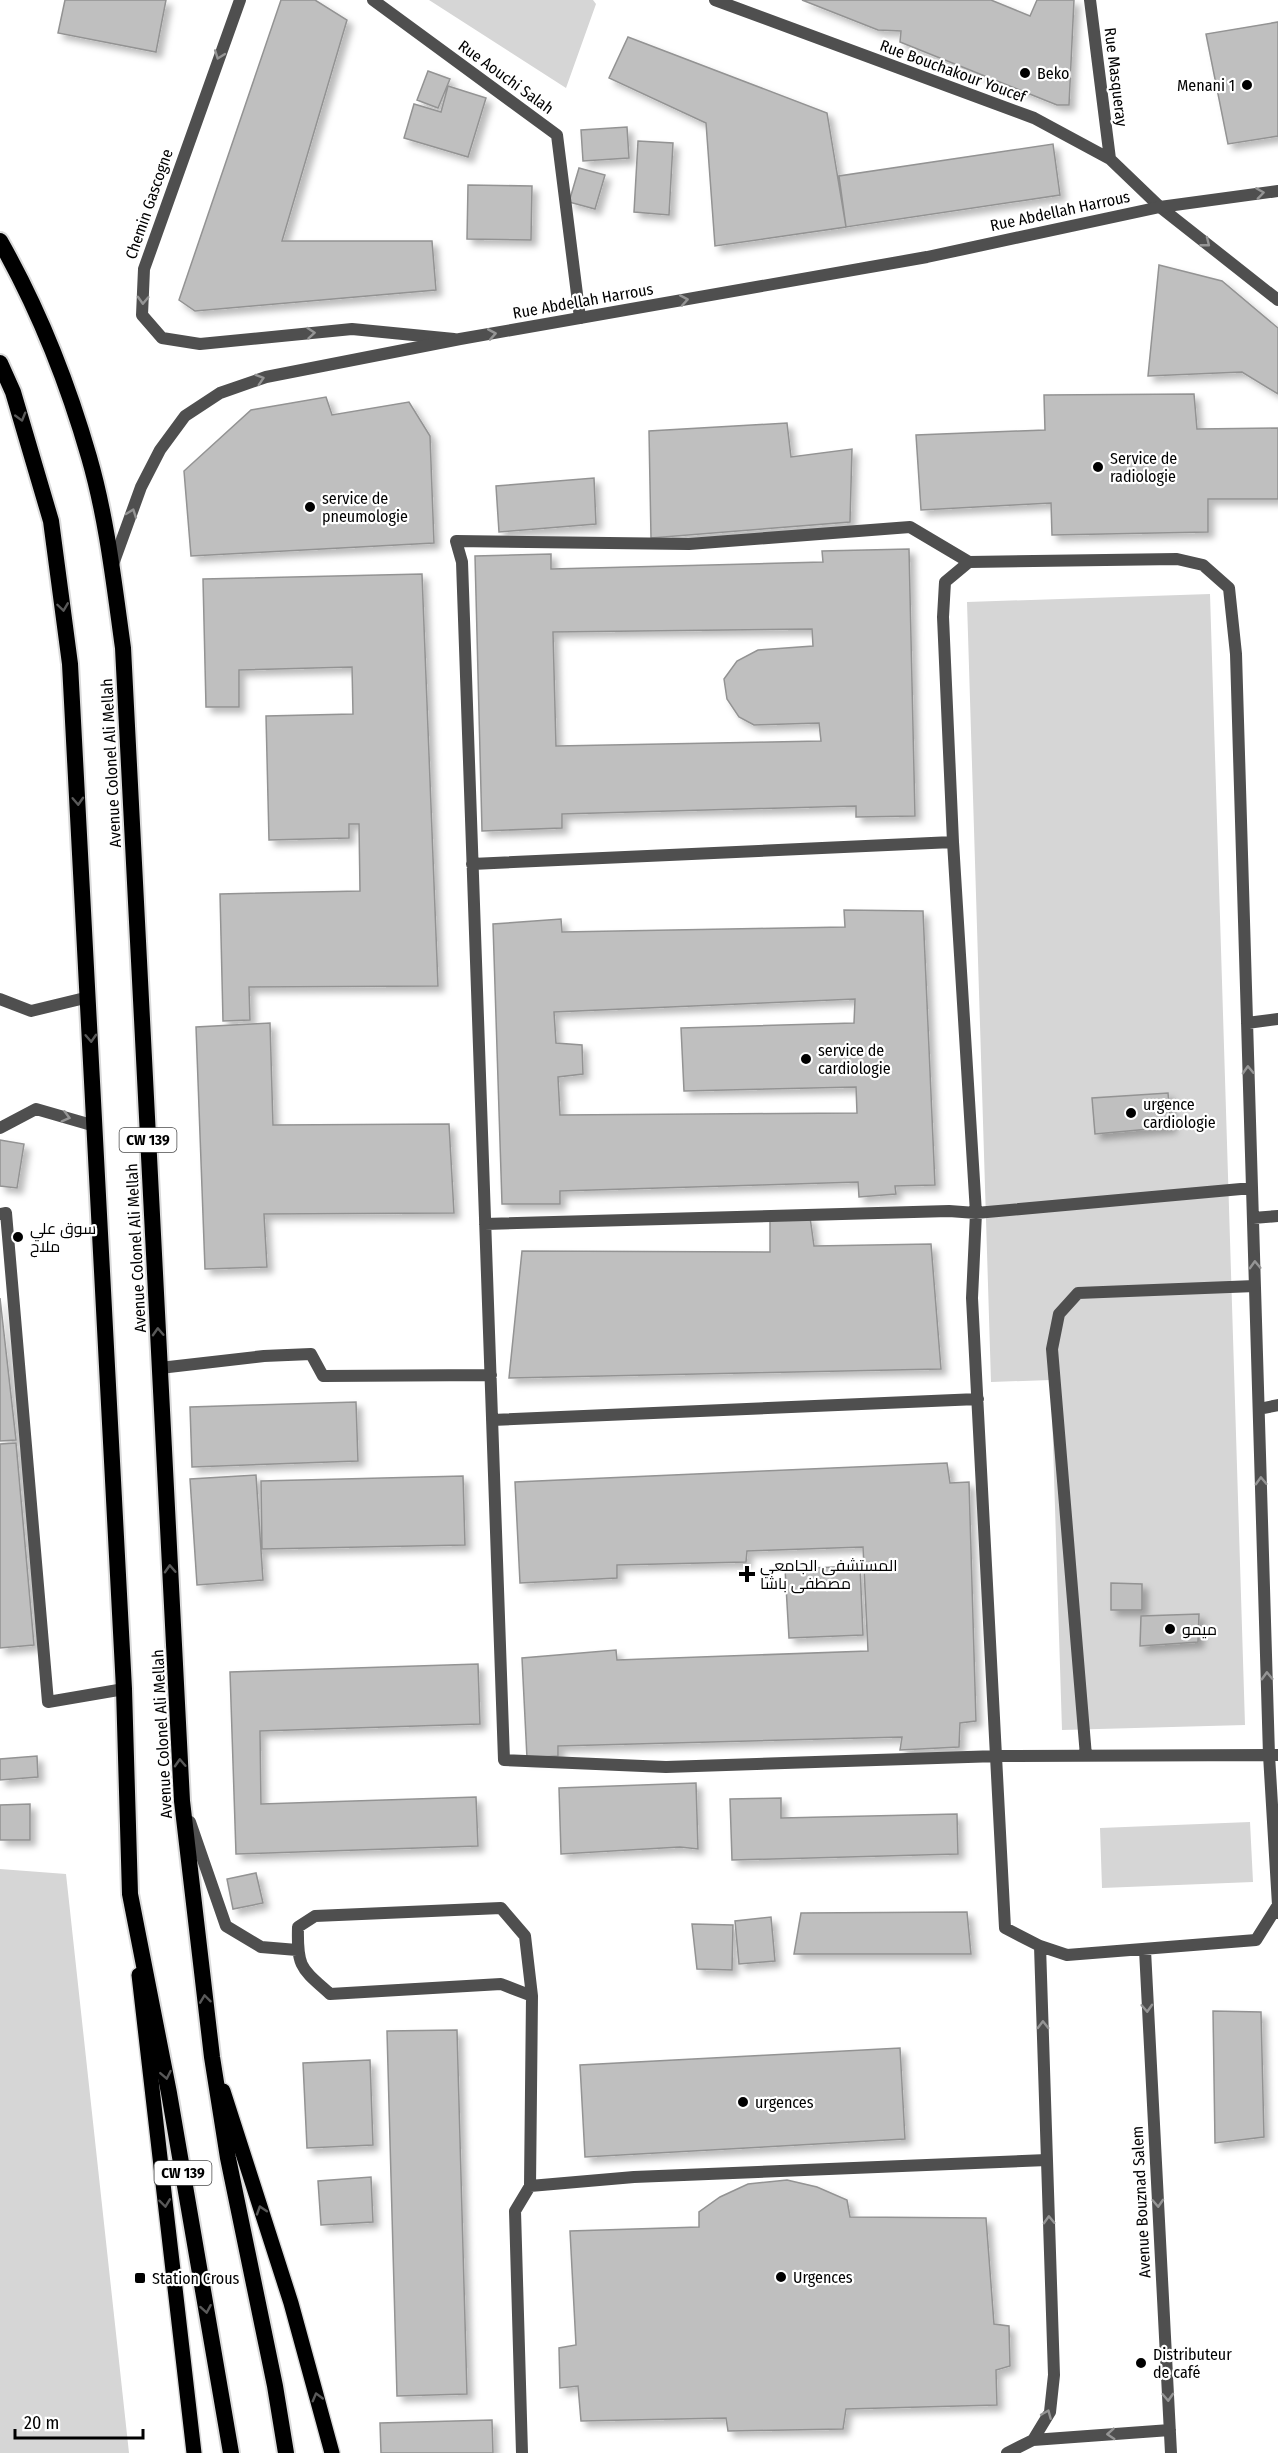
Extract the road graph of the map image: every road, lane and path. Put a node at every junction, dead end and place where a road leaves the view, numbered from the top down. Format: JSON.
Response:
{"nodes":[{"id":1,"x":240,"y":0,"type":"edge"},
{"id":2,"x":373,"y":0,"type":"edge"},
{"id":3,"x":715,"y":0,"type":"edge"},
{"id":4,"x":1090,"y":0,"type":"edge"},
{"id":5,"x":1110,"y":159,"type":"junction"},
{"id":6,"x":1278,"y":191,"type":"edge"},
{"id":7,"x":1160,"y":207,"type":"junction"},
{"id":8,"x":0,"y":241,"type":"edge"},
{"id":9,"x":1278,"y":300,"type":"edge"},
{"id":10,"x":580,"y":318,"type":"junction"},
{"id":11,"x":460,"y":339,"type":"junction"},
{"id":12,"x":0,"y":363,"type":"edge"},
{"id":13,"x":969,"y":562,"type":"junction"},
{"id":14,"x":112,"y":568,"type":"junction"},
{"id":15,"x":953,"y":842,"type":"junction"},
{"id":16,"x":472,"y":864,"type":"junction"},
{"id":17,"x":89,"y":997,"type":"junction"},
{"id":18,"x":0,"y":999,"type":"edge"},
{"id":19,"x":1278,"y":1019,"type":"edge"},
{"id":20,"x":1247,"y":1023,"type":"junction"},
{"id":21,"x":95,"y":1125,"type":"junction"},
{"id":22,"x":0,"y":1128,"type":"edge"},
{"id":23,"x":1252,"y":1188,"type":"junction"},
{"id":24,"x":976,"y":1213,"type":"junction"},
{"id":25,"x":0,"y":1214,"type":"edge"},
{"id":26,"x":1278,"y":1216,"type":"edge"},
{"id":27,"x":1253,"y":1218,"type":"junction"},
{"id":28,"x":485,"y":1224,"type":"junction"},
{"id":29,"x":1256,"y":1286,"type":"junction"},
{"id":30,"x":160,"y":1368,"type":"junction"},
{"id":31,"x":491,"y":1375,"type":"junction"},
{"id":32,"x":978,"y":1398,"type":"junction"},
{"id":33,"x":1278,"y":1405,"type":"edge"},
{"id":34,"x":1259,"y":1408,"type":"junction"},
{"id":35,"x":492,"y":1420,"type":"junction"},
{"id":36,"x":1278,"y":1574,"type":"edge"},
{"id":37,"x":1264,"y":1575,"type":"junction"},
{"id":38,"x":124,"y":1689,"type":"junction"},
{"id":39,"x":1274,"y":1755,"type":"edge"},
{"id":40,"x":998,"y":1756,"type":"junction"},
{"id":41,"x":1086,"y":1756,"type":"junction"},
{"id":42,"x":182,"y":1801,"type":"junction"},
{"id":43,"x":130,"y":1894,"type":"junction"},
{"id":44,"x":1278,"y":1905,"type":"edge"},
{"id":45,"x":1278,"y":1913,"type":"edge"},
{"id":46,"x":1040,"y":1946,"type":"junction"},
{"id":47,"x":297,"y":1950,"type":"junction"},
{"id":48,"x":1145,"y":1950,"type":"junction"},
{"id":49,"x":532,"y":1996,"type":"junction"},
{"id":50,"x":212,"y":2057,"type":"junction"},
{"id":51,"x":1047,"y":2160,"type":"junction"},
{"id":52,"x":530,"y":2186,"type":"junction"},
{"id":53,"x":1170,"y":2430,"type":"junction"},
{"id":54,"x":1033,"y":2440,"type":"junction"},
{"id":55,"x":194,"y":2453,"type":"edge"},
{"id":56,"x":231,"y":2453,"type":"edge"},
{"id":57,"x":286,"y":2453,"type":"edge"},
{"id":58,"x":332,"y":2453,"type":"edge"},
{"id":59,"x":522,"y":2453,"type":"edge"},
{"id":60,"x":1007,"y":2453,"type":"edge"},
{"id":61,"x":1171,"y":2453,"type":"edge"}],
"edges":[{"from":1,"to":11,"type":"street","name":"Chemin Gascogne","one_way":true},
{"from":2,"to":10,"type":"street","name":"Rue Aouchi Salah"},
{"from":3,"to":5,"type":"street","name":"Rue Bouchakour Youcef"},
{"from":4,"to":5,"type":"street","name":"Rue Masqueray"},
{"from":5,"to":7,"type":"street","name":"Rue Bouchakour Youcef"},
{"from":7,"to":6,"type":"street","name":"Rue Abdellah Harrous","one_way":true},
{"from":7,"to":9,"type":"street","name":"Rue Bouchakour Youcef","one_way":true},
{"from":10,"to":7,"type":"street","name":"Rue Abdellah Harrous","one_way":true},
{"from":8,"to":14,"type":"highway","name":"Avenue Colonel Ali Mellah","number":"CW 139"},
{"from":11,"to":10,"type":"street","name":"Rue Abdellah Harrous","one_way":true},
{"from":14,"to":11,"type":"street","name":"Rue Abdellah Harrous","one_way":true},
{"from":12,"to":17,"type":"highway","name":"Avenue Colonel Ali Mellah","number":"CW 139","one_way":true},
{"from":13,"to":15,"type":"street"},
{"from":13,"to":16,"type":"street"},
{"from":13,"to":20,"type":"street"},
{"from":30,"to":14,"type":"highway","name":"Avenue Colonel Ali Mellah","number":"CW 139","one_way":true},
{"from":15,"to":16,"type":"street"},
{"from":15,"to":24,"type":"street"},
{"from":16,"to":28,"type":"street"},
{"from":17,"to":18,"type":"street"},
{"from":17,"to":21,"type":"highway","name":"Avenue Colonel Ali Mellah","number":"CW 139","one_way":true},
{"from":19,"to":20,"type":"street"},
{"from":23,"to":20,"type":"street","one_way":true},
{"from":22,"to":21,"type":"street","one_way":true},
{"from":21,"to":38,"type":"highway","name":"Avenue Colonel Ali Mellah","number":"CW 139"},
{"from":23,"to":24,"type":"street"},
{"from":23,"to":27,"type":"street"},
{"from":24,"to":28,"type":"street"},
{"from":24,"to":32,"type":"street"},
{"from":25,"to":38,"type":"street"},
{"from":26,"to":27,"type":"street"},
{"from":29,"to":27,"type":"street","one_way":true},
{"from":28,"to":31,"type":"street"},
{"from":29,"to":34,"type":"street"},
{"from":29,"to":41,"type":"street"},
{"from":30,"to":31,"type":"street"},
{"from":42,"to":30,"type":"highway","name":"Avenue Colonel Ali Mellah","number":"CW 139","one_way":true},
{"from":31,"to":35,"type":"street"},
{"from":32,"to":35,"type":"street"},
{"from":32,"to":40,"type":"street"},
{"from":33,"to":34,"type":"street"},
{"from":37,"to":34,"type":"street","one_way":true},
{"from":35,"to":40,"type":"street"},
{"from":36,"to":37,"type":"street"},
{"from":39,"to":37,"type":"street","one_way":true},
{"from":38,"to":43,"type":"highway","name":"Avenue Colonel Ali Mellah","number":"CW 139"},
{"from":39,"to":41,"type":"street"},
{"from":39,"to":44,"type":"street"},
{"from":40,"to":41,"type":"street"},
{"from":40,"to":46,"type":"street"},
{"from":42,"to":47,"type":"street"},
{"from":50,"to":42,"type":"highway","name":"Avenue Colonel Ali Mellah","number":"CW 139","one_way":true},
{"from":43,"to":55,"type":"main road","one_way":true},
{"from":43,"to":56,"type":"highway","number":"CW 139","one_way":true},
{"from":44,"to":45,"type":"street"},
{"from":44,"to":48,"type":"street"},
{"from":46,"to":48,"type":"street"},
{"from":51,"to":46,"type":"street","one_way":true},
{"from":47,"to":49,"type":"street"},
{"from":47,"to":49,"type":"street"},
{"from":48,"to":53,"type":"street","name":"Avenue Bouznad Salem","one_way":true},
{"from":49,"to":52,"type":"street"},
{"from":50,"to":57,"type":"highway","number":"CW 139"},
{"from":58,"to":50,"type":"main road","one_way":true},
{"from":51,"to":52,"type":"street"},
{"from":54,"to":51,"type":"street","one_way":true},
{"from":52,"to":59,"type":"street"},
{"from":53,"to":54,"type":"street","one_way":true},
{"from":53,"to":61,"type":"street","name":"Avenue Bouznad Salem"},
{"from":54,"to":60,"type":"street"}]}
